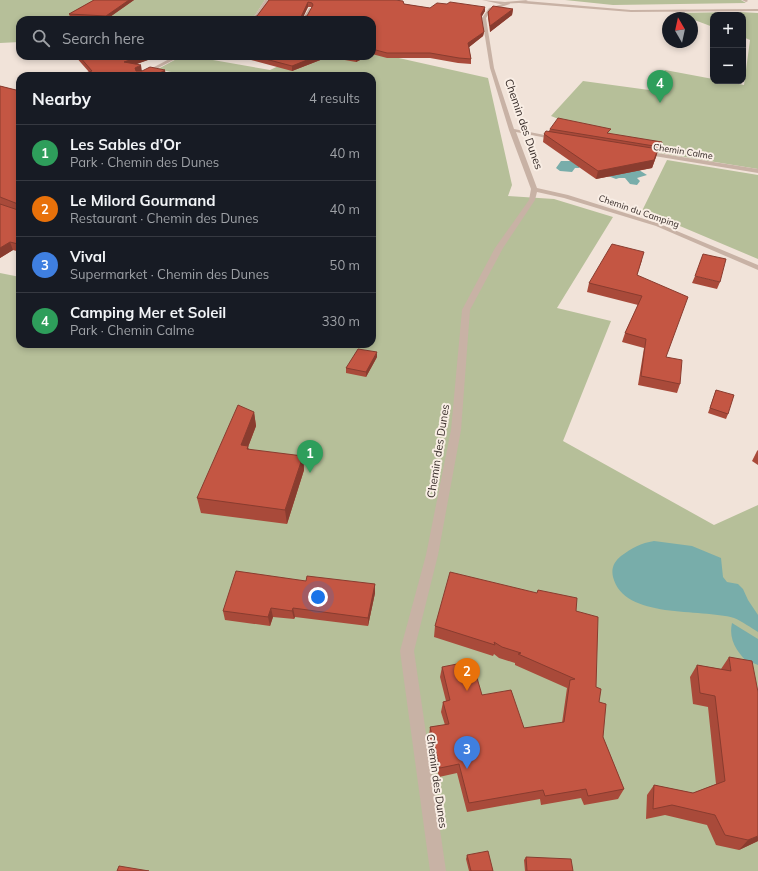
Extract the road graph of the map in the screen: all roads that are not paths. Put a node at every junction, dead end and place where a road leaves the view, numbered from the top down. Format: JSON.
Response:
{"nodes":[{"id":1,"x":267,"y":0,"type":"edge"},
{"id":2,"x":526,"y":0,"type":"edge"},
{"id":3,"x":541,"y":0,"type":"edge"},
{"id":4,"x":486,"y":2,"type":"edge"},
{"id":5,"x":519,"y":2,"type":"junction"},
{"id":6,"x":509,"y":3,"type":"junction"},
{"id":7,"x":310,"y":9,"type":"edge"},
{"id":8,"x":602,"y":9,"type":"junction"},
{"id":9,"x":758,"y":10,"type":"edge"},
{"id":10,"x":257,"y":16,"type":"edge"},
{"id":11,"x":306,"y":16,"type":"edge"},
{"id":12,"x":171,"y":60,"type":"edge"},
{"id":13,"x":147,"y":72,"type":"edge"},
{"id":14,"x":512,"y":130,"type":"junction"},
{"id":15,"x":562,"y":139,"type":"edge"},
{"id":16,"x":636,"y":152,"type":"edge"},
{"id":17,"x":758,"y":172,"type":"edge"},
{"id":18,"x":534,"y":188,"type":"junction"},
{"id":19,"x":758,"y":268,"type":"edge"},
{"id":20,"x":438,"y":871,"type":"edge"}],
"edges":[{"from":1,"to":10,"type":"street"},
{"from":2,"to":5,"type":"street"},
{"from":3,"to":8,"type":"street"},
{"from":4,"to":6,"type":"street"},
{"from":4,"to":6,"type":"street"},
{"from":4,"to":14,"type":"street","name":"Chemin des Dunes"},
{"from":5,"to":6,"type":"street"},
{"from":5,"to":8,"type":"street"},
{"from":7,"to":11,"type":"street"},
{"from":8,"to":9,"type":"street"},
{"from":12,"to":13,"type":"street"},
{"from":14,"to":15,"type":"street"},
{"from":14,"to":18,"type":"street","name":"Chemin des Dunes"},
{"from":16,"to":17,"type":"street","name":"Chemin Calme"},
{"from":18,"to":19,"type":"street","name":"Chemin du Camping"},
{"from":18,"to":20,"type":"street","name":"Chemin des Dunes"}]}
